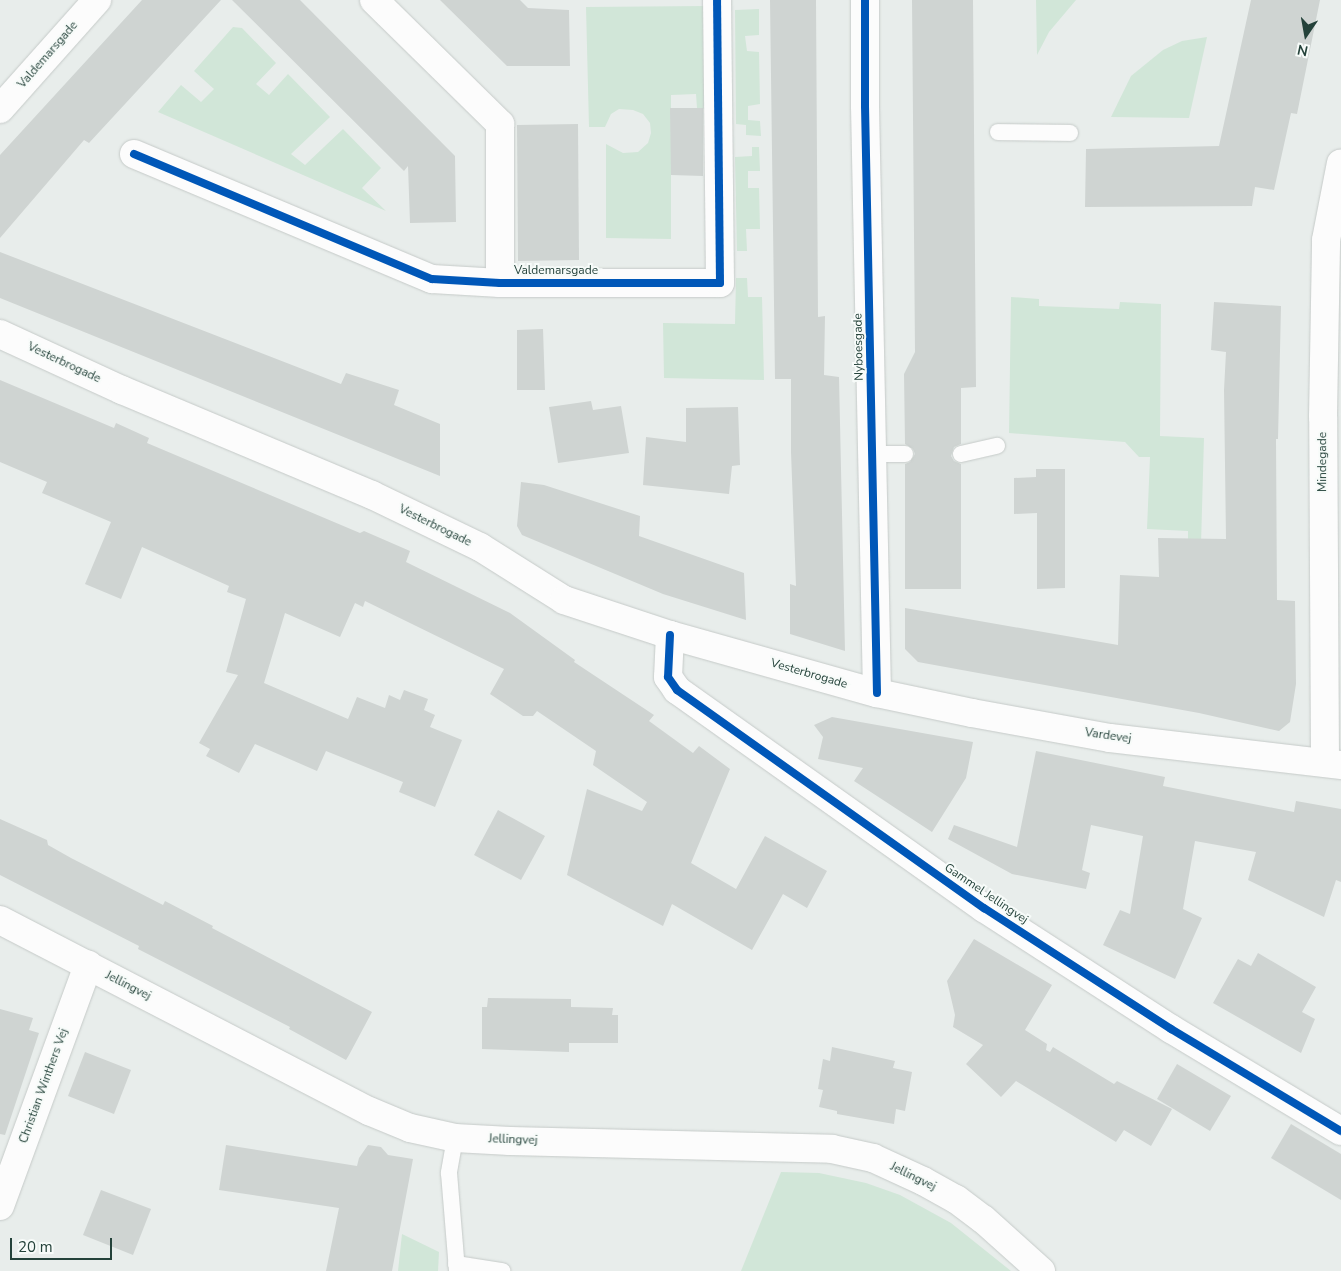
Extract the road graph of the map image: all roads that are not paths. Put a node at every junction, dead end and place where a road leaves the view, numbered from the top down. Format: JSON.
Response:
{"nodes":[{"id":1,"x":97,"y":0,"type":"edge"},
{"id":2,"x":374,"y":0,"type":"edge"},
{"id":3,"x":717,"y":0,"type":"edge"},
{"id":4,"x":865,"y":0,"type":"edge"},
{"id":5,"x":0,"y":109,"type":"edge"},
{"id":6,"x":998,"y":132,"type":"dead end"},
{"id":7,"x":1070,"y":133,"type":"dead end"},
{"id":8,"x":134,"y":154,"type":"dead end"},
{"id":9,"x":1341,"y":163,"type":"edge"},
{"id":10,"x":500,"y":283,"type":"junction"},
{"id":11,"x":1333,"y":294,"type":"edge"},
{"id":12,"x":0,"y":334,"type":"edge"},
{"id":13,"x":997,"y":446,"type":"dead end"},
{"id":14,"x":872,"y":454,"type":"junction"},
{"id":15,"x":905,"y":454,"type":"dead end"},
{"id":16,"x":961,"y":454,"type":"dead end"},
{"id":17,"x":670,"y":635,"type":"junction"},
{"id":18,"x":878,"y":693,"type":"junction"},
{"id":19,"x":1333,"y":763,"type":"edge"},
{"id":20,"x":0,"y":920,"type":"edge"},
{"id":21,"x":88,"y":965,"type":"junction"},
{"id":22,"x":1341,"y":1132,"type":"edge"},
{"id":23,"x":456,"y":1138,"type":"junction"},
{"id":24,"x":0,"y":1206,"type":"edge"},
{"id":25,"x":457,"y":1268,"type":"edge"},
{"id":26,"x":502,"y":1271,"type":"edge"},
{"id":27,"x":1040,"y":1271,"type":"edge"}],
"edges":[{"from":1,"to":5,"type":"street","name":"Valdemarsgade"},
{"from":2,"to":10,"type":"street","name":"Valdemarsgade"},
{"from":3,"to":10,"type":"street","name":"Valdemarsgade"},
{"from":4,"to":14,"type":"street","name":"Nyboesgade"},
{"from":6,"to":7,"type":"lane"},
{"from":8,"to":10,"type":"street","name":"Valdemarsgade"},
{"from":9,"to":11,"type":"street","name":"Mindegade"},
{"from":11,"to":19,"type":"street","name":"Mindegade"},
{"from":12,"to":17,"type":"street","name":"Vesterbrogade"},
{"from":13,"to":16,"type":"lane"},
{"from":14,"to":15,"type":"lane"},
{"from":14,"to":18,"type":"street","name":"Nyboesgade"},
{"from":17,"to":18,"type":"street","name":"Vesterbrogade"},
{"from":17,"to":22,"type":"street","name":"Gammel Jellingvej"},
{"from":18,"to":19,"type":"street","name":"Vardevej"},
{"from":20,"to":21,"type":"street","name":"Jellingvej"},
{"from":21,"to":23,"type":"street","name":"Jellingvej"},
{"from":21,"to":24,"type":"street","name":"Christian Winthers Vej"},
{"from":23,"to":25,"type":"lane"},
{"from":23,"to":27,"type":"street","name":"Jellingvej"},
{"from":25,"to":26,"type":"lane"}]}
